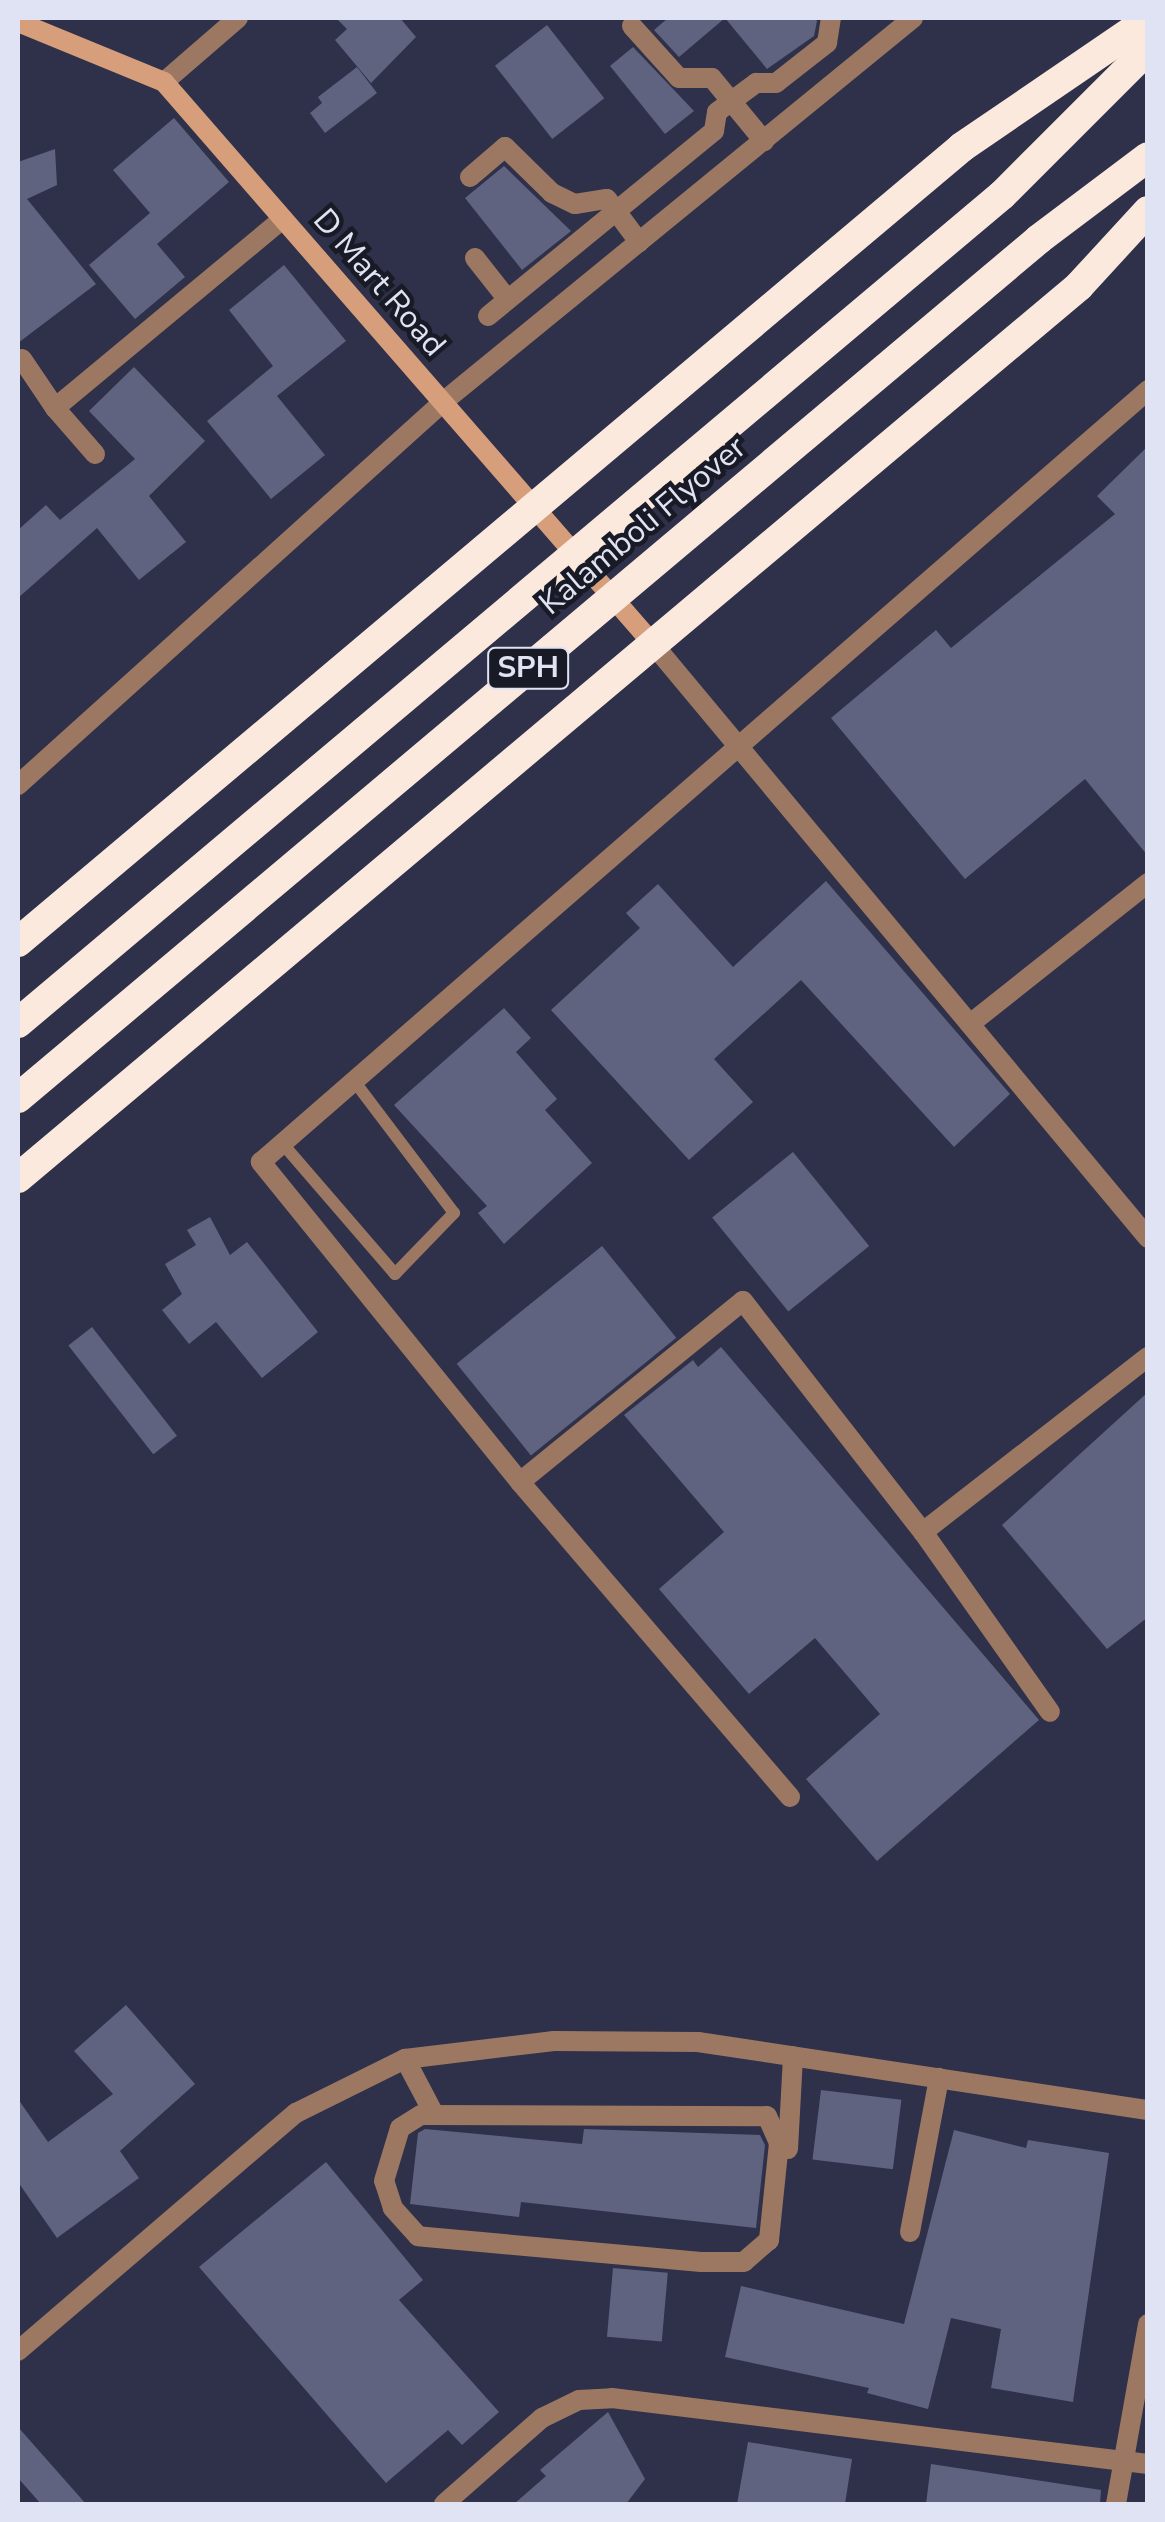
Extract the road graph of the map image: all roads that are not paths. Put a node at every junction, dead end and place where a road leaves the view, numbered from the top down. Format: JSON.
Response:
{"nodes":[{"id":1,"x":238,"y":18,"type":"edge"},
{"id":2,"x":831,"y":18,"type":"edge"},
{"id":3,"x":913,"y":18,"type":"edge"},
{"id":4,"x":1148,"y":20,"type":"edge"},
{"id":5,"x":18,"y":22,"type":"edge"},
{"id":6,"x":632,"y":26,"type":"dead end"},
{"id":7,"x":1148,"y":49,"type":"edge"},
{"id":8,"x":164,"y":82,"type":"junction"},
{"id":9,"x":732,"y":102,"type":"junction"},
{"id":10,"x":764,"y":141,"type":"junction"},
{"id":11,"x":1148,"y":157,"type":"edge"},
{"id":12,"x":470,"y":177,"type":"dead end"},
{"id":13,"x":616,"y":210,"type":"junction"},
{"id":14,"x":1148,"y":211,"type":"edge"},
{"id":15,"x":284,"y":219,"type":"junction"},
{"id":16,"x":639,"y":242,"type":"junction"},
{"id":17,"x":475,"y":258,"type":"dead end"},
{"id":18,"x":508,"y":300,"type":"junction"},
{"id":19,"x":488,"y":316,"type":"dead end"},
{"id":20,"x":22,"y":360,"type":"dead end"},
{"id":21,"x":1148,"y":390,"type":"edge"},
{"id":22,"x":443,"y":402,"type":"junction"},
{"id":23,"x":55,"y":408,"type":"junction"},
{"id":24,"x":95,"y":454,"type":"dead end"},
{"id":25,"x":534,"y":508,"type":"junction"},
{"id":26,"x":653,"y":644,"type":"junction"},
{"id":27,"x":738,"y":746,"type":"junction"},
{"id":28,"x":18,"y":786,"type":"edge"},
{"id":29,"x":1148,"y":883,"type":"edge"},
{"id":30,"x":18,"y":942,"type":"edge"},
{"id":31,"x":18,"y":1023,"type":"edge"},
{"id":32,"x":970,"y":1024,"type":"junction"},
{"id":33,"x":354,"y":1080,"type":"junction"},
{"id":34,"x":18,"y":1098,"type":"edge"},
{"id":35,"x":282,"y":1144,"type":"junction"},
{"id":36,"x":18,"y":1178,"type":"edge"},
{"id":37,"x":1148,"y":1238,"type":"edge"},
{"id":38,"x":1148,"y":1357,"type":"edge"},
{"id":39,"x":520,"y":1482,"type":"junction"},
{"id":40,"x":923,"y":1532,"type":"junction"},
{"id":41,"x":1050,"y":1712,"type":"dead end"},
{"id":42,"x":790,"y":1797,"type":"dead end"},
{"id":43,"x":793,"y":2056,"type":"junction"},
{"id":44,"x":405,"y":2060,"type":"junction"},
{"id":45,"x":939,"y":2078,"type":"junction"},
{"id":46,"x":1148,"y":2110,"type":"edge"},
{"id":47,"x":434,"y":2114,"type":"junction"},
{"id":48,"x":787,"y":2176,"type":"dead end"},
{"id":49,"x":910,"y":2232,"type":"dead end"},
{"id":50,"x":1148,"y":2324,"type":"edge"},
{"id":51,"x":18,"y":2351,"type":"edge"},
{"id":52,"x":1124,"y":2460,"type":"junction"},
{"id":53,"x":1148,"y":2464,"type":"edge"},
{"id":54,"x":444,"y":2504,"type":"edge"},
{"id":55,"x":1116,"y":2504,"type":"edge"}],
"edges":[{"from":1,"to":8,"type":"street"},
{"from":2,"to":9,"type":"street"},
{"from":3,"to":10,"type":"street"},
{"from":4,"to":25,"type":"highway"},
{"from":5,"to":8,"type":"main road","name":"D Mart Road"},
{"from":6,"to":9,"type":"street"},
{"from":7,"to":31,"type":"highway","name":"Kalamboli Flyover","number":"SPH","bridge":true},
{"from":8,"to":15,"type":"main road","name":"D Mart Road"},
{"from":9,"to":10,"type":"street"},
{"from":9,"to":13,"type":"street"},
{"from":10,"to":16,"type":"street"},
{"from":11,"to":34,"type":"highway","name":"Kalamboli Flyover","number":"SPH","bridge":true},
{"from":12,"to":13,"type":"street"},
{"from":13,"to":16,"type":"street"},
{"from":13,"to":18,"type":"street"},
{"from":14,"to":26,"type":"highway"},
{"from":15,"to":22,"type":"main road","name":"D Mart Road"},
{"from":15,"to":23,"type":"street"},
{"from":16,"to":22,"type":"street"},
{"from":17,"to":18,"type":"street"},
{"from":18,"to":19,"type":"street"},
{"from":20,"to":23,"type":"street"},
{"from":21,"to":27,"type":"street"},
{"from":22,"to":25,"type":"main road","name":"D Mart Road"},
{"from":22,"to":28,"type":"street"},
{"from":23,"to":24,"type":"street"},
{"from":25,"to":26,"type":"main road","name":"D Mart Road"},
{"from":25,"to":30,"type":"highway"},
{"from":26,"to":27,"type":"street"},
{"from":26,"to":36,"type":"highway"},
{"from":27,"to":32,"type":"street"},
{"from":27,"to":33,"type":"street"},
{"from":29,"to":32,"type":"street"},
{"from":32,"to":37,"type":"street"},
{"from":33,"to":35,"type":"street"},
{"from":33,"to":35,"type":"lane"},
{"from":35,"to":39,"type":"street"},
{"from":38,"to":40,"type":"street"},
{"from":39,"to":40,"type":"street"},
{"from":39,"to":42,"type":"street"},
{"from":40,"to":41,"type":"street"},
{"from":43,"to":44,"type":"street"},
{"from":43,"to":45,"type":"street"},
{"from":43,"to":48,"type":"street"},
{"from":44,"to":47,"type":"street"},
{"from":44,"to":51,"type":"street"},
{"from":45,"to":46,"type":"street"},
{"from":45,"to":49,"type":"street"},
{"from":47,"to":47,"type":"street"},
{"from":50,"to":52,"type":"street"},
{"from":52,"to":53,"type":"street"},
{"from":52,"to":54,"type":"street"},
{"from":52,"to":55,"type":"street"}]}
